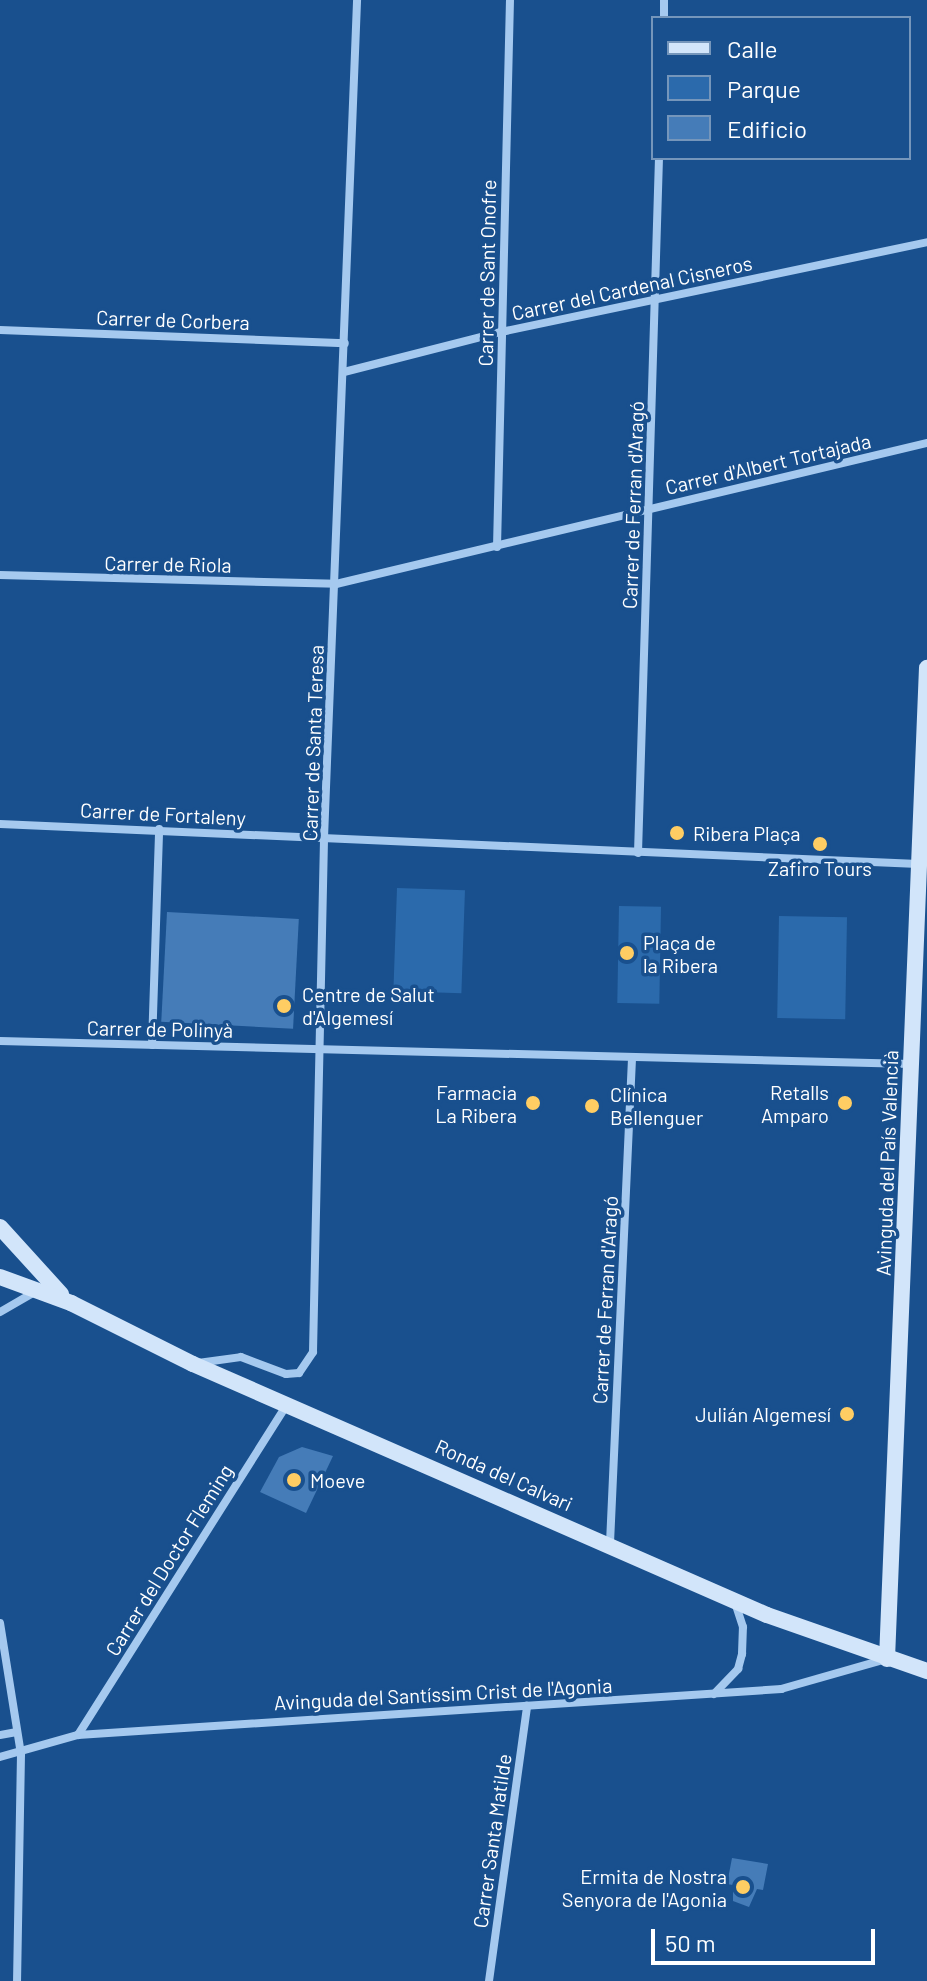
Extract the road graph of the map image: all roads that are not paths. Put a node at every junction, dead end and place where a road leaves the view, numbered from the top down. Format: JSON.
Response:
{"nodes":[{"id":1,"x":357,"y":0,"type":"edge"},
{"id":2,"x":510,"y":0,"type":"edge"},
{"id":3,"x":659,"y":160,"type":"edge"},
{"id":4,"x":927,"y":242,"type":"edge"},
{"id":5,"x":655,"y":299,"type":"junction"},
{"id":6,"x":0,"y":330,"type":"edge"},
{"id":7,"x":501,"y":332,"type":"junction"},
{"id":8,"x":345,"y":343,"type":"junction"},
{"id":9,"x":344,"y":372,"type":"junction"},
{"id":10,"x":927,"y":443,"type":"edge"},
{"id":11,"x":649,"y":509,"type":"junction"},
{"id":12,"x":497,"y":547,"type":"junction"},
{"id":13,"x":0,"y":575,"type":"edge"},
{"id":14,"x":336,"y":584,"type":"junction"},
{"id":15,"x":927,"y":668,"type":"edge"},
{"id":16,"x":0,"y":824,"type":"edge"},
{"id":17,"x":159,"y":829,"type":"junction"},
{"id":18,"x":324,"y":838,"type":"junction"},
{"id":19,"x":638,"y":853,"type":"junction"},
{"id":20,"x":919,"y":864,"type":"junction"},
{"id":21,"x":922,"y":896,"type":"edge"},
{"id":22,"x":920,"y":1013,"type":"edge"},
{"id":23,"x":0,"y":1041,"type":"edge"},
{"id":24,"x":152,"y":1045,"type":"junction"},
{"id":25,"x":318,"y":1049,"type":"junction"},
{"id":26,"x":632,"y":1058,"type":"junction"},
{"id":27,"x":911,"y":1064,"type":"junction"},
{"id":28,"x":0,"y":1227,"type":"edge"},
{"id":29,"x":0,"y":1277,"type":"edge"},
{"id":30,"x":40,"y":1290,"type":"junction"},
{"id":31,"x":71,"y":1303,"type":"junction"},
{"id":32,"x":0,"y":1312,"type":"edge"},
{"id":33,"x":193,"y":1364,"type":"junction"},
{"id":34,"x":287,"y":1403,"type":"junction"},
{"id":35,"x":610,"y":1543,"type":"junction"},
{"id":36,"x":734,"y":1600,"type":"junction"},
{"id":37,"x":0,"y":1623,"type":"edge"},
{"id":38,"x":887,"y":1659,"type":"junction"},
{"id":39,"x":927,"y":1671,"type":"edge"},
{"id":40,"x":714,"y":1694,"type":"junction"},
{"id":41,"x":527,"y":1706,"type":"junction"},
{"id":42,"x":17,"y":1732,"type":"junction"},
{"id":43,"x":0,"y":1735,"type":"edge"},
{"id":44,"x":78,"y":1735,"type":"junction"},
{"id":45,"x":21,"y":1754,"type":"junction"},
{"id":46,"x":0,"y":1757,"type":"edge"},
{"id":47,"x":17,"y":1981,"type":"edge"},
{"id":48,"x":489,"y":1981,"type":"edge"}],
"edges":[{"from":1,"to":8,"type":"street","name":"Carrer de Santa Teresa"},
{"from":2,"to":7,"type":"street","name":"Carrer de Sant Onofre"},
{"from":3,"to":5,"type":"street","name":"Carrer de Ferran d'Aragó"},
{"from":4,"to":5,"type":"street","name":"Carrer del Cardenal Cisneros"},
{"from":5,"to":7,"type":"street","name":"Carrer del Cardenal Cisneros"},
{"from":5,"to":11,"type":"street","name":"Carrer de Ferran d'Aragó"},
{"from":6,"to":8,"type":"street","name":"Carrer de Corbera"},
{"from":7,"to":9,"type":"street","name":"Carrer del Cardenal Cisneros"},
{"from":7,"to":12,"type":"street","name":"Carrer de Sant Onofre"},
{"from":8,"to":9,"type":"street","name":"Carrer de Santa Teresa"},
{"from":9,"to":14,"type":"street","name":"Carrer de Santa Teresa"},
{"from":10,"to":11,"type":"street","name":"Carrer d'Albert Tortajada"},
{"from":11,"to":12,"type":"street","name":"Carrer d'Albert Tortajada"},
{"from":11,"to":19,"type":"street","name":"Carrer de Ferran d'Aragó"},
{"from":12,"to":14,"type":"street","name":"Carrer d'Albert Tortajada"},
{"from":13,"to":14,"type":"street","name":"Carrer de Riola"},
{"from":14,"to":18,"type":"street","name":"Carrer de Santa Teresa"},
{"from":15,"to":20,"type":"street","name":"Avinguda del País Valencià"},
{"from":16,"to":17,"type":"street","name":"Carrer de Fortaleny"},
{"from":17,"to":18,"type":"street","name":"Carrer de Fortaleny"},
{"from":17,"to":24,"type":"street"},
{"from":18,"to":19,"type":"street"},
{"from":18,"to":25,"type":"street","name":"Carrer de Santa Teresa"},
{"from":19,"to":20,"type":"street"},
{"from":20,"to":21,"type":"street","name":"Avinguda del País Valencià"},
{"from":21,"to":22,"type":"street","name":"Avinguda del País Valencià"},
{"from":22,"to":27,"type":"street","name":"Avinguda del País Valencià"},
{"from":23,"to":24,"type":"street","name":"Carrer de Polinyà"},
{"from":24,"to":25,"type":"street","name":"Carrer de Polinyà"},
{"from":25,"to":26,"type":"street"},
{"from":25,"to":33,"type":"street","name":"Carrer de Santa Teresa"},
{"from":26,"to":27,"type":"street"},
{"from":26,"to":35,"type":"street","name":"Carrer de Ferran d'Aragó"},
{"from":27,"to":38,"type":"street","name":"Avinguda del País Valencià"},
{"from":28,"to":31,"type":"street","name":"Ronda del Calvari"},
{"from":29,"to":30,"type":"street","name":"Ronda del Calvari"},
{"from":30,"to":31,"type":"street","name":"Ronda del Calvari"},
{"from":30,"to":32,"type":"street"},
{"from":31,"to":33,"type":"street","name":"Ronda del Calvari"},
{"from":33,"to":34,"type":"street","name":"Ronda del Calvari"},
{"from":34,"to":35,"type":"street","name":"Ronda del Calvari"},
{"from":34,"to":44,"type":"street","name":"Carrer del Doctor Fleming"},
{"from":35,"to":36,"type":"street","name":"Ronda del Calvari"},
{"from":36,"to":38,"type":"street","name":"Ronda del Calvari"},
{"from":36,"to":40,"type":"street"},
{"from":37,"to":42,"type":"street"},
{"from":38,"to":39,"type":"street","name":"Ronda del Calvari"},
{"from":38,"to":40,"type":"street","name":"Avinguda del Santíssim Crist de l'Agonia"},
{"from":40,"to":41,"type":"street","name":"Avinguda del Santíssim Crist de l'Agonia"},
{"from":41,"to":44,"type":"street","name":"Avinguda del Santíssim Crist de l'Agonia"},
{"from":41,"to":48,"type":"street","name":"Carrer Santa Matilde"},
{"from":42,"to":43,"type":"street"},
{"from":42,"to":45,"type":"street"},
{"from":44,"to":45,"type":"street","name":"Avinguda del Santíssim Crist de l'Agonia"},
{"from":45,"to":46,"type":"street","name":"Avinguda del Santíssim Crist de l'Agonia"},
{"from":45,"to":47,"type":"street"}]}
